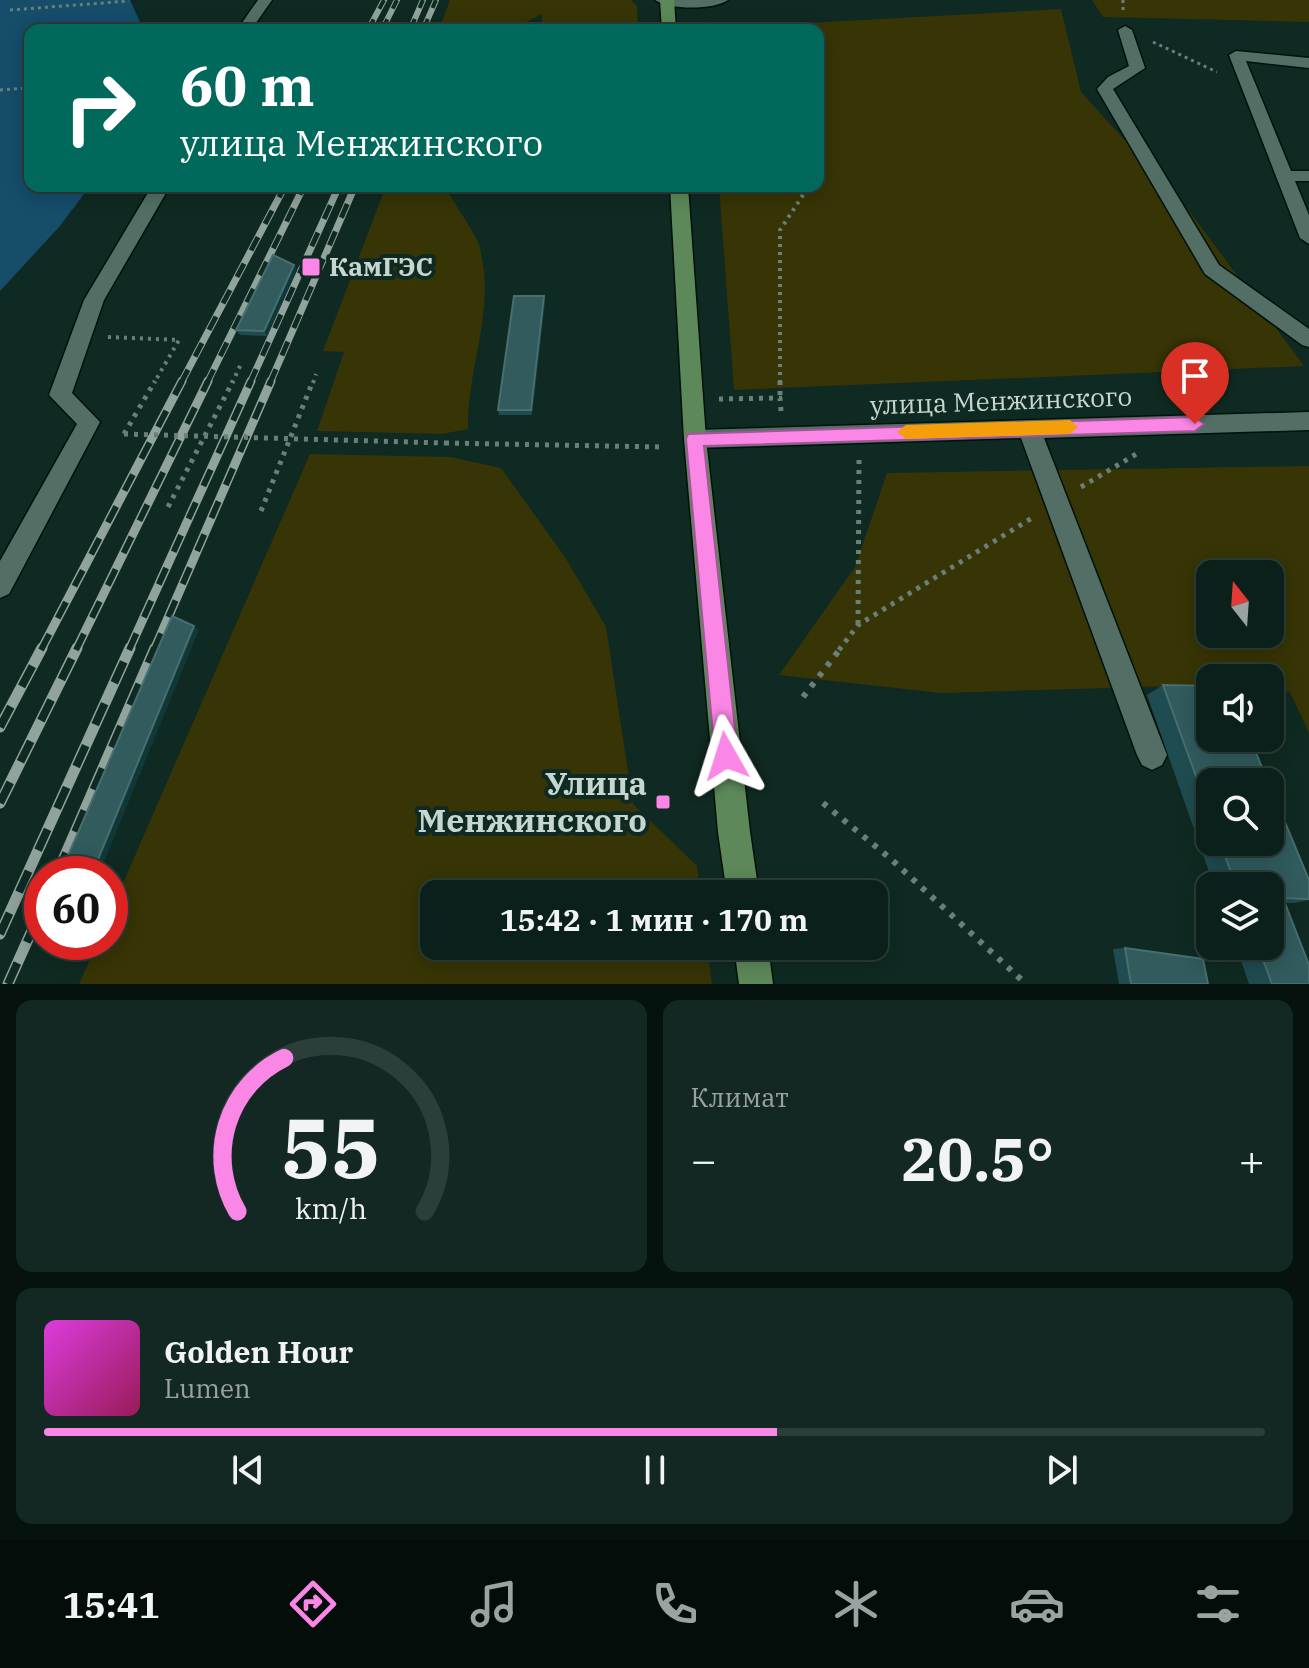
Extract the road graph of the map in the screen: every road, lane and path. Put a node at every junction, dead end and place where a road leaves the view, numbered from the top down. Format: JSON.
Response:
{"nodes":[{"id":1,"x":265,"y":0,"type":"edge"},
{"id":2,"x":721,"y":0,"type":"edge"},
{"id":3,"x":1123,"y":0,"type":"edge"},
{"id":4,"x":129,"y":1,"type":"edge"},
{"id":5,"x":665,"y":1,"type":"edge"},
{"id":6,"x":10,"y":10,"type":"dead end"},
{"id":7,"x":248,"y":24,"type":"edge"},
{"id":8,"x":668,"y":24,"type":"edge"},
{"id":9,"x":1125,"y":30,"type":"junction"},
{"id":10,"x":1309,"y":63,"type":"edge"},
{"id":11,"x":1246,"y":85,"type":"junction"},
{"id":12,"x":24,"y":88,"type":"edge"},
{"id":13,"x":0,"y":90,"type":"edge"},
{"id":14,"x":1283,"y":176,"type":"junction"},
{"id":15,"x":1309,"y":176,"type":"edge"},
{"id":16,"x":157,"y":192,"type":"edge"},
{"id":17,"x":679,"y":192,"type":"edge"},
{"id":18,"x":805,"y":192,"type":"edge"},
{"id":19,"x":1309,"y":238,"type":"edge"},
{"id":20,"x":81,"y":336,"type":"junction"},
{"id":21,"x":1309,"y":340,"type":"edge"},
{"id":22,"x":241,"y":364,"type":"dead end"},
{"id":23,"x":316,"y":374,"type":"dead end"},
{"id":24,"x":780,"y":398,"type":"dead end"},
{"id":25,"x":1309,"y":421,"type":"edge"},
{"id":26,"x":1029,"y":428,"type":"junction"},
{"id":27,"x":207,"y":436,"type":"junction"},
{"id":28,"x":291,"y":438,"type":"junction"},
{"id":29,"x":695,"y":439,"type":"junction"},
{"id":30,"x":1152,"y":444,"type":"dead end"},
{"id":31,"x":662,"y":447,"type":"dead end"},
{"id":32,"x":859,"y":454,"type":"dead end"},
{"id":33,"x":1057,"y":502,"type":"junction"},
{"id":34,"x":168,"y":507,"type":"dead end"},
{"id":35,"x":261,"y":511,"type":"dead end"},
{"id":36,"x":0,"y":586,"type":"edge"},
{"id":37,"x":858,"y":625,"type":"junction"},
{"id":38,"x":803,"y":697,"type":"dead end"},
{"id":39,"x":1152,"y":755,"type":"dead end"},
{"id":40,"x":823,"y":803,"type":"dead end"},
{"id":41,"x":741,"y":880,"type":"edge"},
{"id":42,"x":753,"y":960,"type":"edge"},
{"id":43,"x":756,"y":984,"type":"edge"},
{"id":44,"x":1026,"y":984,"type":"edge"}],
"edges":[{"from":1,"to":7,"type":"street"},
{"from":2,"to":5,"type":"street"},
{"from":3,"to":9,"type":"path"},
{"from":4,"to":6,"type":"path"},
{"from":5,"to":8,"type":"main road"},
{"from":9,"to":11,"type":"path"},
{"from":9,"to":21,"type":"street"},
{"from":10,"to":11,"type":"street"},
{"from":11,"to":14,"type":"street"},
{"from":12,"to":13,"type":"path"},
{"from":14,"to":15,"type":"street"},
{"from":14,"to":19,"type":"street"},
{"from":16,"to":20,"type":"street"},
{"from":17,"to":29,"type":"main road"},
{"from":18,"to":24,"type":"path"},
{"from":20,"to":27,"type":"path","bridge":true},
{"from":20,"to":36,"type":"street"},
{"from":22,"to":27,"type":"path"},
{"from":23,"to":28,"type":"path"},
{"from":25,"to":26,"type":"street","name":"улица Менжинского"},
{"from":26,"to":29,"type":"street","name":"улица Менжинского"},
{"from":26,"to":33,"type":"street"},
{"from":27,"to":28,"type":"path","bridge":true},
{"from":27,"to":34,"type":"path"},
{"from":28,"to":31,"type":"path","bridge":true},
{"from":28,"to":35,"type":"path"},
{"from":29,"to":41,"type":"main road"},
{"from":30,"to":33,"type":"path"},
{"from":32,"to":37,"type":"path"},
{"from":33,"to":37,"type":"path"},
{"from":33,"to":39,"type":"street"},
{"from":37,"to":38,"type":"path"},
{"from":40,"to":44,"type":"path"},
{"from":42,"to":43,"type":"main road"}]}
